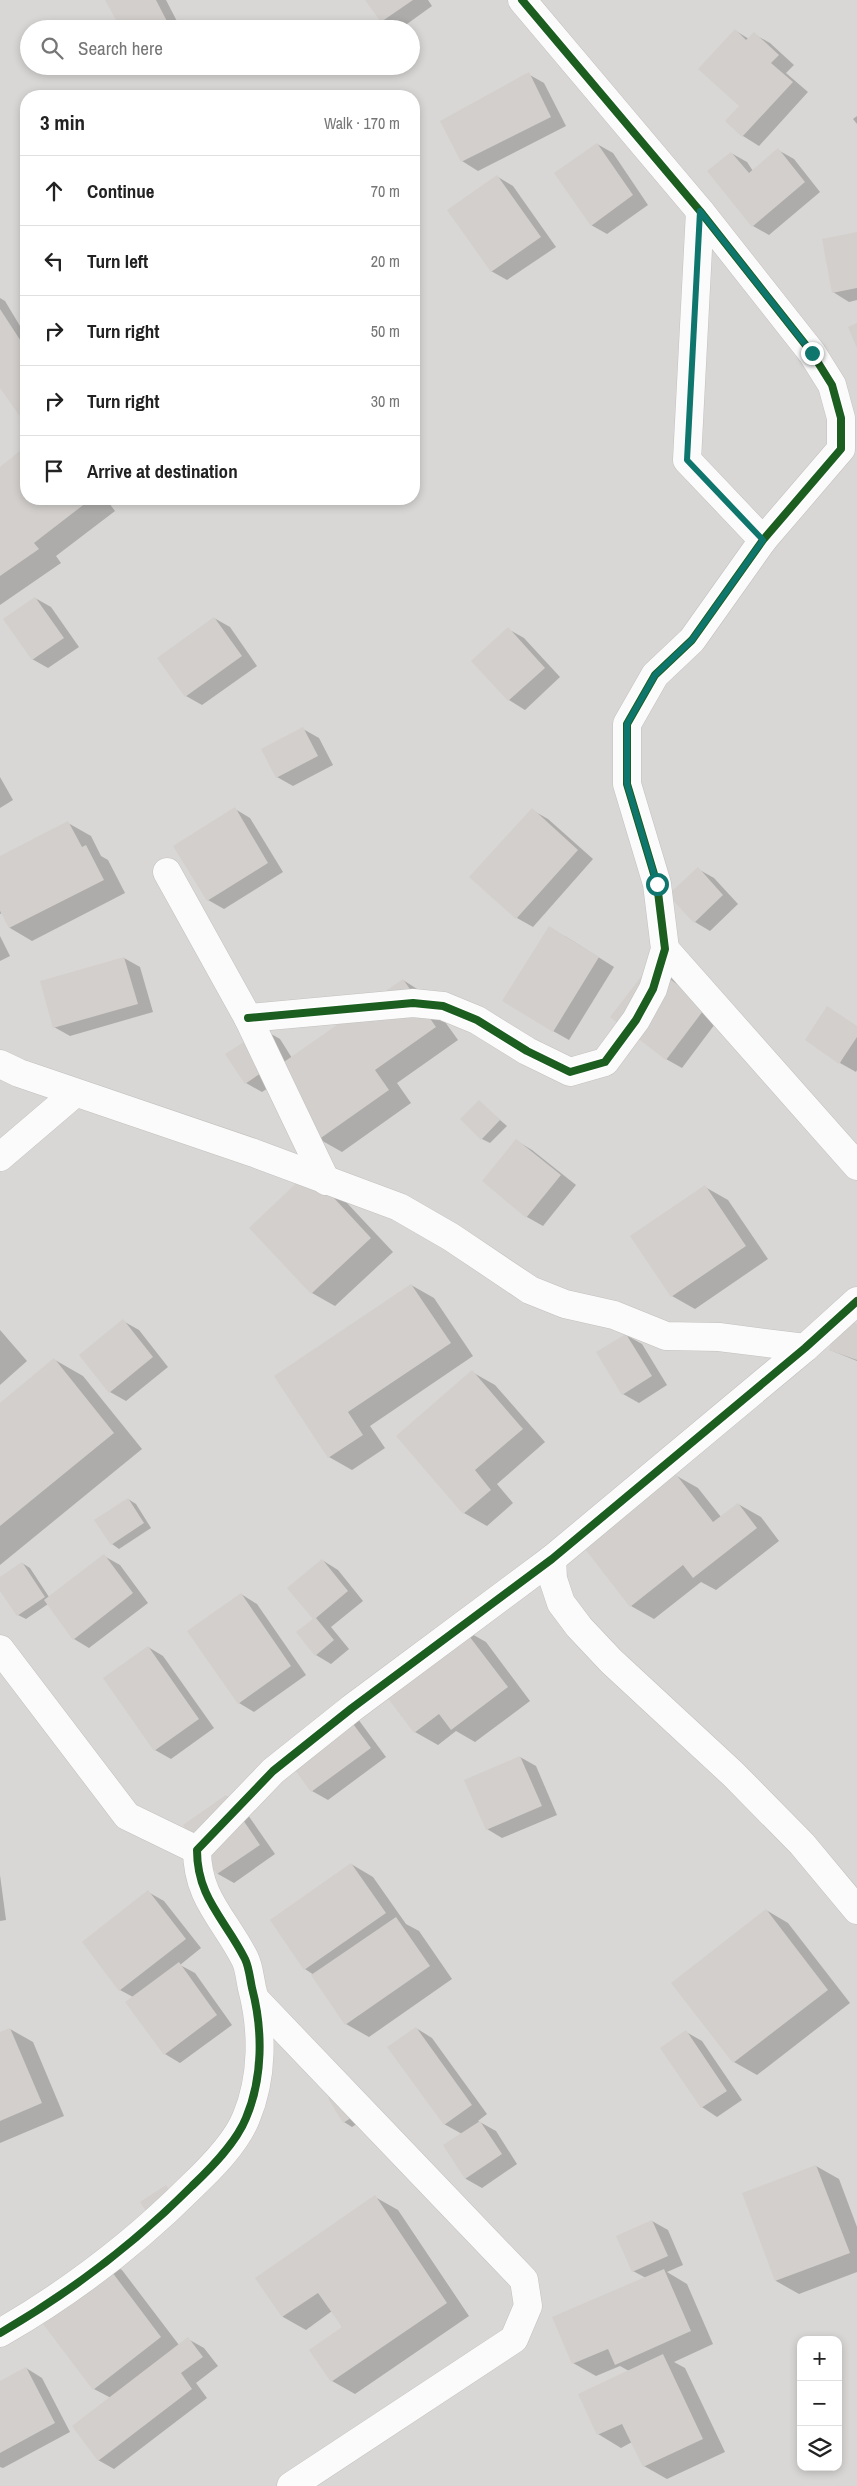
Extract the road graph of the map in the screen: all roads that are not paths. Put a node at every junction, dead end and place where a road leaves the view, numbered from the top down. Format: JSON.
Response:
{"nodes":[{"id":1,"x":522,"y":0,"type":"edge"},
{"id":2,"x":700,"y":211,"type":"junction"},
{"id":3,"x":849,"y":457,"type":"edge"},
{"id":4,"x":763,"y":540,"type":"junction"},
{"id":5,"x":167,"y":872,"type":"dead end"},
{"id":6,"x":665,"y":949,"type":"junction"},
{"id":7,"x":248,"y":1018,"type":"junction"},
{"id":8,"x":0,"y":1064,"type":"edge"},
{"id":9,"x":75,"y":1093,"type":"junction"},
{"id":10,"x":0,"y":1157,"type":"edge"},
{"id":11,"x":857,"y":1166,"type":"edge"},
{"id":12,"x":326,"y":1181,"type":"junction"},
{"id":13,"x":857,"y":1301,"type":"edge"},
{"id":14,"x":805,"y":1348,"type":"junction"},
{"id":15,"x":552,"y":1559,"type":"junction"},
{"id":16,"x":0,"y":1648,"type":"edge"},
{"id":17,"x":197,"y":1850,"type":"junction"},
{"id":18,"x":857,"y":1910,"type":"edge"},
{"id":19,"x":256,"y":2000,"type":"junction"},
{"id":20,"x":0,"y":2333,"type":"edge"},
{"id":21,"x":291,"y":2486,"type":"edge"}],
"edges":[{"from":1,"to":2,"type":"street"},
{"from":2,"to":3,"type":"street"},
{"from":2,"to":4,"type":"street"},
{"from":3,"to":4,"type":"street"},
{"from":4,"to":6,"type":"street"},
{"from":5,"to":7,"type":"street"},
{"from":6,"to":7,"type":"street"},
{"from":6,"to":11,"type":"street"},
{"from":7,"to":12,"type":"street"},
{"from":8,"to":9,"type":"street"},
{"from":9,"to":10,"type":"street"},
{"from":9,"to":12,"type":"street"},
{"from":12,"to":14,"type":"street"},
{"from":13,"to":14,"type":"street"},
{"from":14,"to":15,"type":"street"},
{"from":15,"to":17,"type":"street"},
{"from":15,"to":18,"type":"street"},
{"from":16,"to":17,"type":"street"},
{"from":17,"to":19,"type":"street"},
{"from":19,"to":20,"type":"street"},
{"from":19,"to":21,"type":"street"}]}
